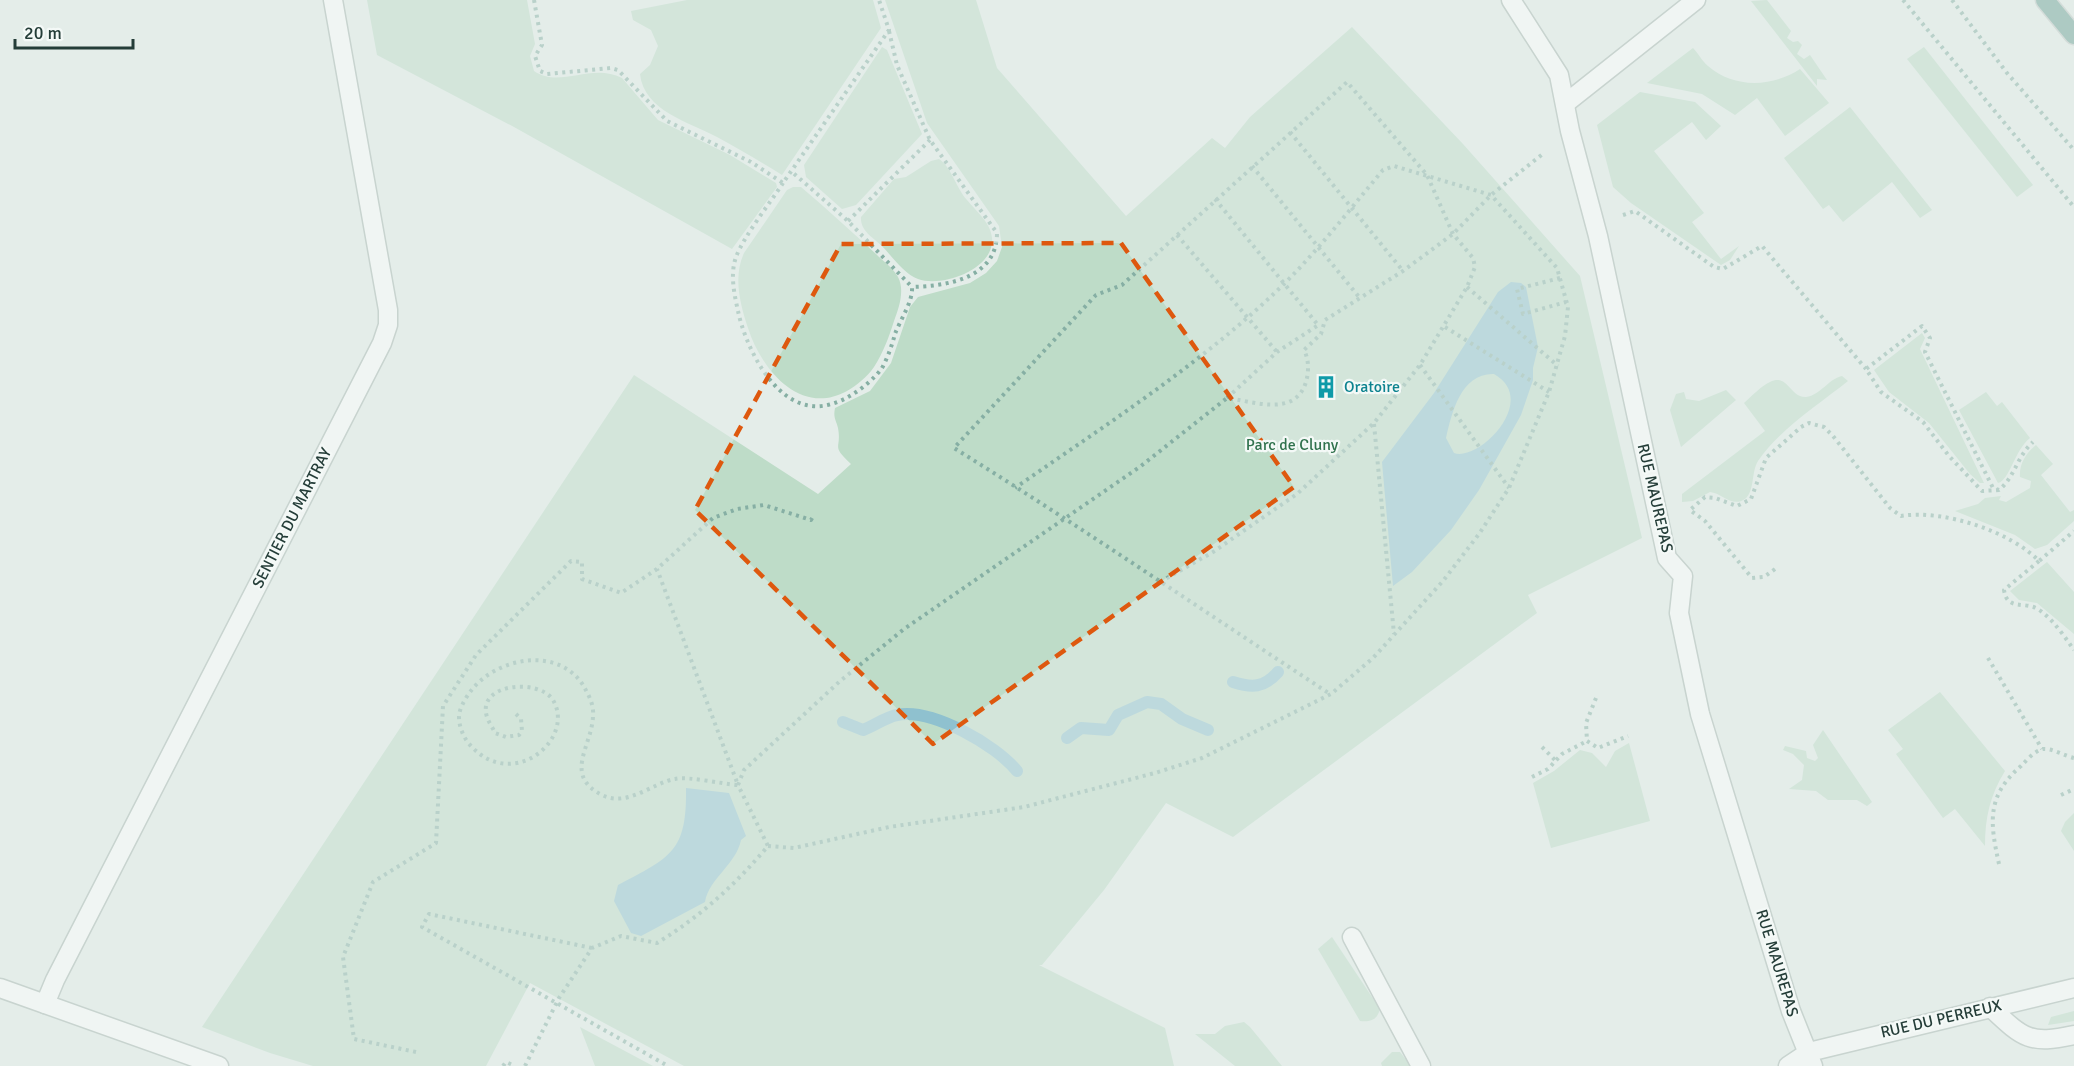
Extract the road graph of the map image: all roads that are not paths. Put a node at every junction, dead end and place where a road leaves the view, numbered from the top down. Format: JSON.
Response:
{"nodes":[{"id":1,"x":333,"y":0,"type":"edge"},
{"id":2,"x":1511,"y":0,"type":"edge"},
{"id":3,"x":1696,"y":0,"type":"edge"},
{"id":4,"x":2045,"y":0,"type":"edge"},
{"id":5,"x":2073,"y":31,"type":"edge"},
{"id":6,"x":1566,"y":103,"type":"junction"},
{"id":7,"x":1352,"y":937,"type":"dead end"},
{"id":8,"x":0,"y":988,"type":"edge"},
{"id":9,"x":2074,"y":988,"type":"edge"},
{"id":10,"x":45,"y":1004,"type":"junction"},
{"id":11,"x":1990,"y":1007,"type":"junction"},
{"id":12,"x":2074,"y":1035,"type":"edge"},
{"id":13,"x":1811,"y":1059,"type":"edge"},
{"id":14,"x":219,"y":1066,"type":"edge"},
{"id":15,"x":1421,"y":1066,"type":"edge"},
{"id":16,"x":1788,"y":1066,"type":"edge"}],
"edges":[{"from":1,"to":10,"type":"street","name":"SENTIER DU MARTRAY"},
{"from":2,"to":6,"type":"street","name":"RUE MAUREPAS"},
{"from":3,"to":6,"type":"street"},
{"from":4,"to":5,"type":"main road"},
{"from":6,"to":13,"type":"street","name":"RUE MAUREPAS"},
{"from":7,"to":15,"type":"street"},
{"from":8,"to":10,"type":"street"},
{"from":9,"to":11,"type":"street","name":"RUE DU PERREUX"},
{"from":10,"to":14,"type":"street"},
{"from":11,"to":12,"type":"street"},
{"from":11,"to":13,"type":"street","name":"RUE DU PERREUX"},
{"from":13,"to":16,"type":"street","name":"RUE DU PERREUX"}]}
